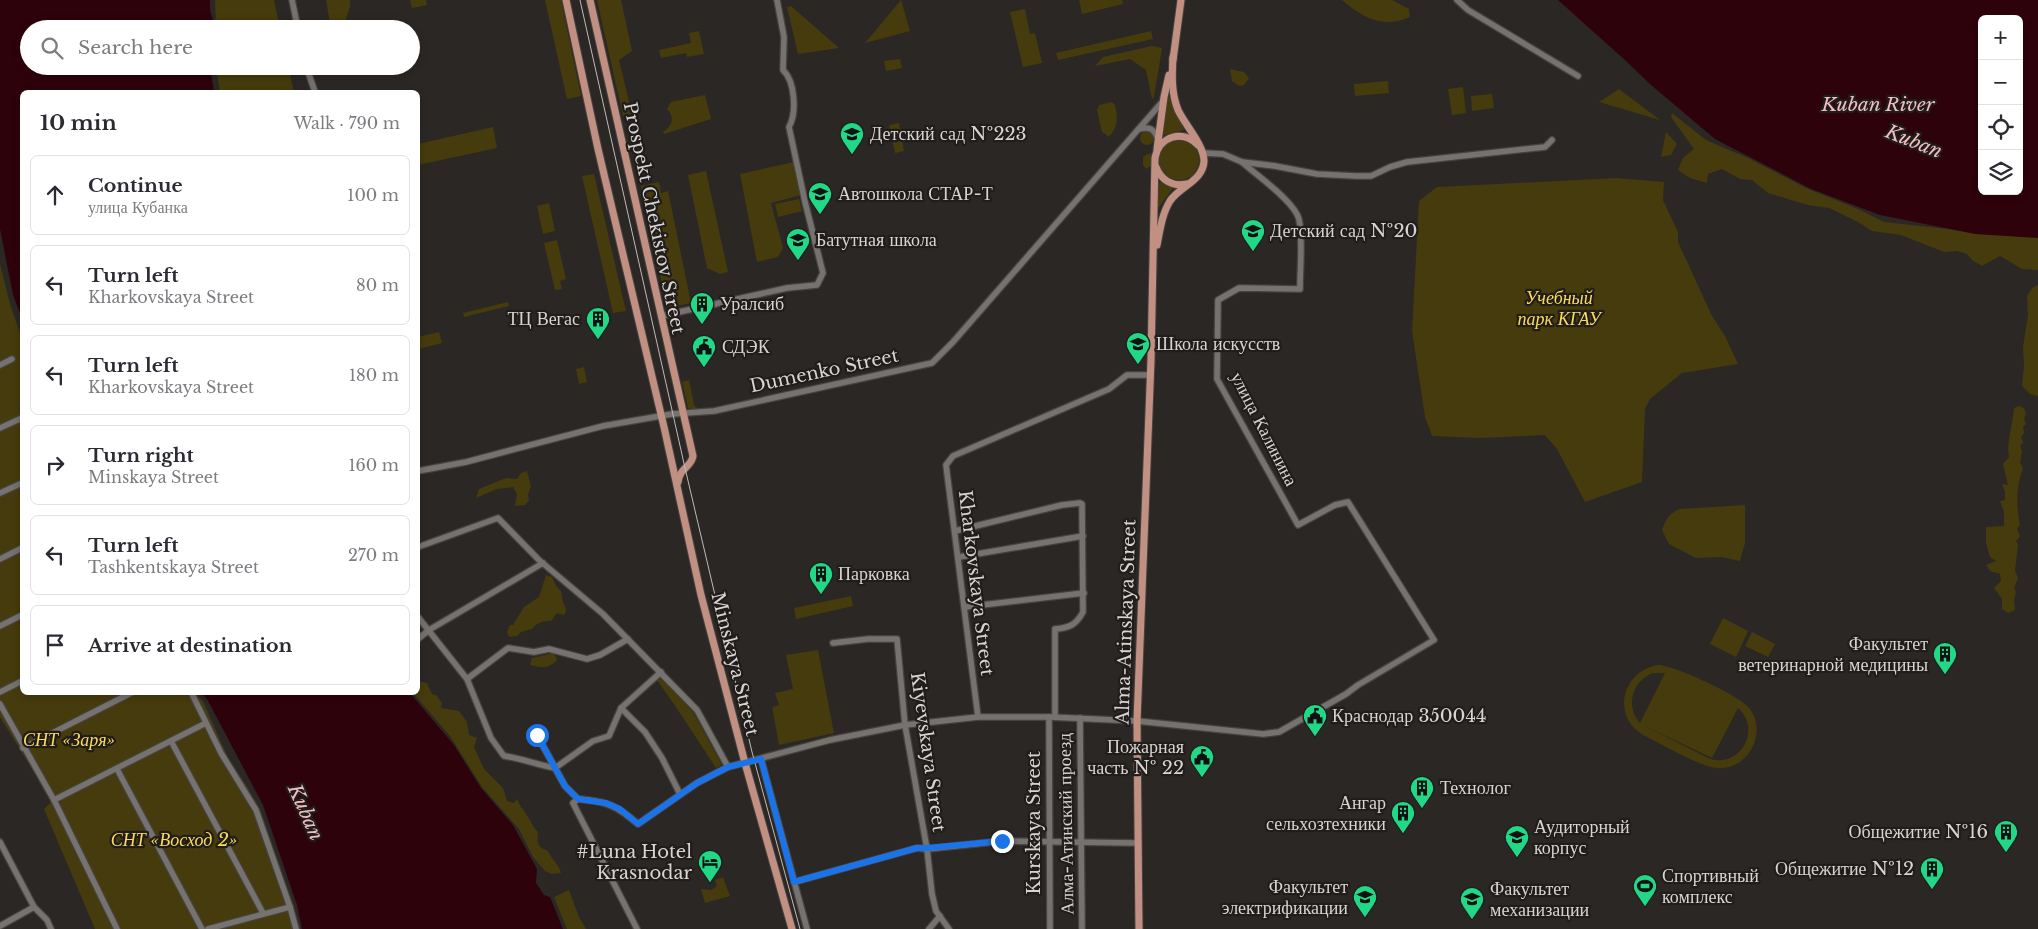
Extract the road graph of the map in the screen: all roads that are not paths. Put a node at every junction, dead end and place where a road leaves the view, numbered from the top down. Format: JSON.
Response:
{"nodes":[{"id":1,"x":292,"y":0,"type":"edge"},
{"id":2,"x":566,"y":0,"type":"edge"},
{"id":3,"x":590,"y":0,"type":"edge"},
{"id":4,"x":777,"y":0,"type":"edge"},
{"id":5,"x":1181,"y":0,"type":"edge"},
{"id":6,"x":1457,"y":0,"type":"edge"},
{"id":7,"x":296,"y":20,"type":"edge"},
{"id":8,"x":1173,"y":56,"type":"junction"},
{"id":9,"x":309,"y":75,"type":"edge"},
{"id":10,"x":1578,"y":76,"type":"dead end"},
{"id":11,"x":314,"y":90,"type":"edge"},
{"id":12,"x":1173,"y":94,"type":"junction"},
{"id":13,"x":1164,"y":99,"type":"junction"},
{"id":14,"x":1139,"y":130,"type":"junction"},
{"id":15,"x":1159,"y":139,"type":"junction"},
{"id":16,"x":1552,"y":140,"type":"dead end"},
{"id":17,"x":1198,"y":145,"type":"junction"},
{"id":18,"x":1157,"y":149,"type":"junction"},
{"id":19,"x":1203,"y":153,"type":"junction"},
{"id":20,"x":1242,"y":162,"type":"junction"},
{"id":21,"x":1156,"y":165,"type":"junction"},
{"id":22,"x":1194,"y":180,"type":"junction"},
{"id":23,"x":1153,"y":262,"type":"junction"},
{"id":24,"x":661,"y":316,"type":"junction"},
{"id":25,"x":12,"y":359,"type":"dead end"},
{"id":26,"x":0,"y":365,"type":"edge"},
{"id":27,"x":1150,"y":375,"type":"junction"},
{"id":28,"x":683,"y":414,"type":"junction"},
{"id":29,"x":661,"y":417,"type":"junction"},
{"id":30,"x":20,"y":419,"type":"edge"},
{"id":31,"x":0,"y":428,"type":"edge"},
{"id":32,"x":669,"y":449,"type":"junction"},
{"id":33,"x":685,"y":468,"type":"junction"},
{"id":34,"x":420,"y":471,"type":"edge"},
{"id":35,"x":20,"y":484,"type":"edge"},
{"id":36,"x":678,"y":492,"type":"junction"},
{"id":37,"x":0,"y":493,"type":"edge"},
{"id":38,"x":955,"y":531,"type":"junction"},
{"id":39,"x":1083,"y":536,"type":"junction"},
{"id":40,"x":420,"y":546,"type":"edge"},
{"id":41,"x":20,"y":549,"type":"edge"},
{"id":42,"x":959,"y":557,"type":"junction"},
{"id":43,"x":0,"y":559,"type":"edge"},
{"id":44,"x":543,"y":563,"type":"junction"},
{"id":45,"x":1084,"y":593,"type":"junction"},
{"id":46,"x":965,"y":607,"type":"junction"},
{"id":47,"x":20,"y":616,"type":"edge"},
{"id":48,"x":420,"y":619,"type":"edge"},
{"id":49,"x":0,"y":626,"type":"edge"},
{"id":50,"x":429,"y":630,"type":"junction"},
{"id":51,"x":420,"y":637,"type":"edge"},
{"id":52,"x":628,"y":639,"type":"junction"},
{"id":53,"x":833,"y":642,"type":"dead end"},
{"id":54,"x":661,"y":672,"type":"junction"},
{"id":55,"x":467,"y":679,"type":"junction"},
{"id":56,"x":20,"y":682,"type":"edge"},
{"id":57,"x":0,"y":692,"type":"edge"},
{"id":58,"x":127,"y":695,"type":"edge"},
{"id":59,"x":192,"y":695,"type":"edge"},
{"id":60,"x":0,"y":704,"type":"edge"},
{"id":61,"x":622,"y":708,"type":"junction"},
{"id":62,"x":978,"y":717,"type":"junction"},
{"id":63,"x":1052,"y":717,"type":"junction"},
{"id":64,"x":1080,"y":718,"type":"junction"},
{"id":65,"x":1137,"y":721,"type":"junction"},
{"id":66,"x":206,"y":723,"type":"junction"},
{"id":67,"x":906,"y":724,"type":"junction"},
{"id":68,"x":537,"y":735,"type":"dead end"},
{"id":69,"x":171,"y":742,"type":"junction"},
{"id":70,"x":24,"y":748,"type":"junction"},
{"id":71,"x":761,"y":759,"type":"junction"},
{"id":72,"x":745,"y":763,"type":"junction"},
{"id":73,"x":728,"y":767,"type":"junction"},
{"id":74,"x":117,"y":768,"type":"junction"},
{"id":75,"x":555,"y":768,"type":"junction"},
{"id":76,"x":680,"y":794,"type":"junction"},
{"id":77,"x":578,"y":799,"type":"junction"},
{"id":78,"x":54,"y":800,"type":"junction"},
{"id":79,"x":0,"y":842,"type":"edge"},
{"id":80,"x":1048,"y":842,"type":"junction"},
{"id":81,"x":1081,"y":842,"type":"junction"},
{"id":82,"x":1137,"y":842,"type":"junction"},
{"id":83,"x":927,"y":848,"type":"junction"},
{"id":84,"x":794,"y":882,"type":"junction"},
{"id":85,"x":34,"y":907,"type":"junction"},
{"id":86,"x":290,"y":907,"type":"junction"},
{"id":87,"x":263,"y":914,"type":"junction"},
{"id":88,"x":940,"y":916,"type":"junction"},
{"id":89,"x":0,"y":926,"type":"edge"},
{"id":90,"x":52,"y":929,"type":"edge"},
{"id":91,"x":117,"y":929,"type":"edge"},
{"id":92,"x":202,"y":929,"type":"edge"},
{"id":93,"x":208,"y":929,"type":"edge"},
{"id":94,"x":296,"y":929,"type":"edge"},
{"id":95,"x":638,"y":929,"type":"edge"},
{"id":96,"x":792,"y":929,"type":"edge"},
{"id":97,"x":807,"y":929,"type":"edge"},
{"id":98,"x":929,"y":929,"type":"edge"},
{"id":99,"x":949,"y":929,"type":"edge"},
{"id":100,"x":1050,"y":929,"type":"edge"},
{"id":101,"x":1082,"y":929,"type":"edge"},
{"id":102,"x":1139,"y":929,"type":"edge"}],
"edges":[{"from":1,"to":7,"type":"street"},
{"from":2,"to":29,"type":"main road","name":"Prospekt Chekistov Street"},
{"from":3,"to":24,"type":"main road","name":"Prospekt Chekistov Street"},
{"from":4,"to":24,"type":"street"},
{"from":5,"to":8,"type":"main road"},
{"from":6,"to":10,"type":"street"},
{"from":8,"to":12,"type":"main road"},
{"from":8,"to":13,"type":"main road","name":"Alma-Atinskaya Street"},
{"from":9,"to":11,"type":"street"},
{"from":12,"to":13,"type":"main road"},
{"from":12,"to":17,"type":"main road"},
{"from":13,"to":14,"type":"street","name":"Dumenko Street"},
{"from":13,"to":15,"type":"main road","name":"Alma-Atinskaya Street"},
{"from":14,"to":15,"type":"street"},
{"from":14,"to":28,"type":"street","name":"Dumenko Street"},
{"from":15,"to":18,"type":"main road","name":"Alma-Atinskaya Street"},
{"from":16,"to":20,"type":"street"},
{"from":17,"to":18,"type":"main road"},
{"from":17,"to":19,"type":"main road"},
{"from":18,"to":21,"type":"main road","name":"Alma-Atinskaya Street"},
{"from":19,"to":20,"type":"street"},
{"from":19,"to":22,"type":"main road","name":"Alma-Atinskaya Street"},
{"from":20,"to":65,"type":"street","name":"улица Калинина"},
{"from":21,"to":22,"type":"main road"},
{"from":21,"to":23,"type":"main road","name":"Alma-Atinskaya Street"},
{"from":22,"to":23,"type":"main road","name":"Alma-Atinskaya Street"},
{"from":23,"to":27,"type":"main road","name":"Alma-Atinskaya Street"},
{"from":24,"to":28,"type":"main road","name":"Prospekt Chekistov Street"},
{"from":25,"to":26,"type":"street"},
{"from":27,"to":38,"type":"street","name":"Kharkovskaya Street"},
{"from":27,"to":65,"type":"main road","name":"Alma-Atinskaya Street"},
{"from":28,"to":29,"type":"street","name":"Dumenko Street"},
{"from":28,"to":33,"type":"main road","name":"Prospekt Chekistov Street"},
{"from":29,"to":32,"type":"main road","name":"Prospekt Chekistov Street"},
{"from":29,"to":34,"type":"street","name":"Dumenko Street"},
{"from":30,"to":31,"type":"street"},
{"from":32,"to":33,"type":"main road","name":"Prospekt Chekistov Street"},
{"from":32,"to":36,"type":"main road","name":"Prospekt Chekistov Street"},
{"from":33,"to":36,"type":"main road","name":"Prospekt Chekistov Street"},
{"from":35,"to":37,"type":"street"},
{"from":36,"to":72,"type":"main road","name":"Minskaya Street"},
{"from":38,"to":39,"type":"street"},
{"from":38,"to":42,"type":"street","name":"Kharkovskaya Street"},
{"from":39,"to":42,"type":"street"},
{"from":39,"to":45,"type":"street"},
{"from":40,"to":44,"type":"street"},
{"from":41,"to":43,"type":"street"},
{"from":42,"to":46,"type":"street","name":"Kharkovskaya Street"},
{"from":44,"to":50,"type":"street"},
{"from":44,"to":52,"type":"street"},
{"from":45,"to":46,"type":"street"},
{"from":45,"to":63,"type":"street","name":"Kurskaya Street"},
{"from":46,"to":62,"type":"street","name":"Kharkovskaya Street"},
{"from":47,"to":49,"type":"street"},
{"from":48,"to":50,"type":"street"},
{"from":50,"to":51,"type":"street"},
{"from":50,"to":55,"type":"street"},
{"from":52,"to":54,"type":"street"},
{"from":52,"to":55,"type":"street"},
{"from":53,"to":67,"type":"street","name":"Kiyevskaya Street"},
{"from":54,"to":61,"type":"street"},
{"from":54,"to":73,"type":"street"},
{"from":55,"to":75,"type":"street"},
{"from":56,"to":57,"type":"street"},
{"from":58,"to":70,"type":"street"},
{"from":59,"to":66,"type":"street"},
{"from":60,"to":70,"type":"street"},
{"from":61,"to":75,"type":"street"},
{"from":61,"to":76,"type":"street"},
{"from":62,"to":63,"type":"street"},
{"from":62,"to":67,"type":"street"},
{"from":63,"to":64,"type":"street"},
{"from":63,"to":80,"type":"street","name":"Kurskaya Street"},
{"from":64,"to":65,"type":"street"},
{"from":64,"to":81,"type":"street","name":"Алма-Атинский проезд"},
{"from":65,"to":82,"type":"main road","name":"Alma-Atinskaya Street"},
{"from":66,"to":69,"type":"street"},
{"from":66,"to":86,"type":"street"},
{"from":67,"to":71,"type":"street"},
{"from":67,"to":83,"type":"street","name":"Kiyevskaya Street"},
{"from":68,"to":75,"type":"street"},
{"from":69,"to":74,"type":"street"},
{"from":69,"to":87,"type":"street"},
{"from":70,"to":78,"type":"street"},
{"from":71,"to":72,"type":"street"},
{"from":71,"to":84,"type":"street","name":"Minskaya Street"},
{"from":72,"to":73,"type":"street"},
{"from":72,"to":96,"type":"main road","name":"Minskaya Street"},
{"from":73,"to":76,"type":"street"},
{"from":74,"to":78,"type":"street"},
{"from":74,"to":92,"type":"street"},
{"from":75,"to":77,"type":"street"},
{"from":76,"to":77,"type":"street"},
{"from":77,"to":95,"type":"street"},
{"from":78,"to":91,"type":"street"},
{"from":79,"to":85,"type":"street"},
{"from":80,"to":81,"type":"street"},
{"from":80,"to":83,"type":"street"},
{"from":80,"to":100,"type":"street","name":"Kurskaya Street"},
{"from":81,"to":82,"type":"street"},
{"from":81,"to":101,"type":"street","name":"Алма-Атинский проезд"},
{"from":82,"to":102,"type":"main road","name":"Alma-Atinskaya Street"},
{"from":83,"to":84,"type":"street"},
{"from":83,"to":88,"type":"street","name":"Kiyevskaya Street"},
{"from":84,"to":97,"type":"street","name":"Minskaya Street"},
{"from":85,"to":89,"type":"street"},
{"from":85,"to":90,"type":"street"},
{"from":86,"to":87,"type":"street"},
{"from":86,"to":94,"type":"street"},
{"from":87,"to":93,"type":"street"},
{"from":88,"to":98,"type":"street"},
{"from":88,"to":99,"type":"street","name":"Kiyevskaya Street"}]}
